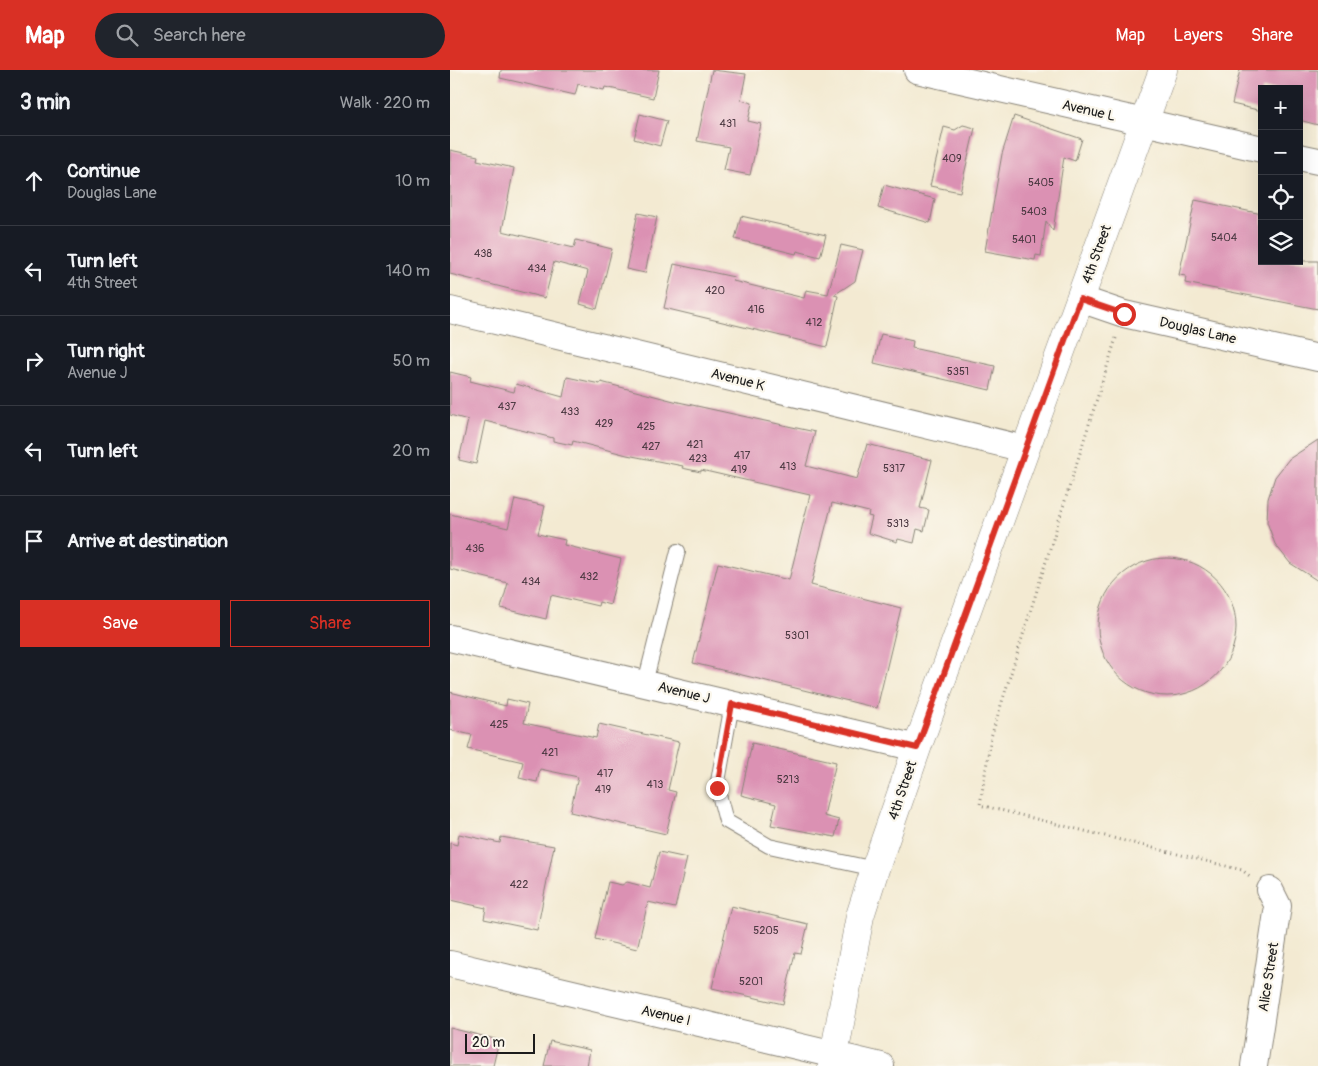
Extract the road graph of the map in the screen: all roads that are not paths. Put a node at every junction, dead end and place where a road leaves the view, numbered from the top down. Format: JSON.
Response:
{"nodes":[{"id":1,"x":917,"y":70,"type":"edge"},
{"id":2,"x":1163,"y":70,"type":"edge"},
{"id":3,"x":1144,"y":123,"type":"junction"},
{"id":4,"x":1258,"y":148,"type":"edge"},
{"id":5,"x":1303,"y":158,"type":"edge"},
{"id":6,"x":1318,"y":161,"type":"edge"},
{"id":7,"x":1080,"y":299,"type":"junction"},
{"id":8,"x":450,"y":310,"type":"edge"},
{"id":9,"x":1318,"y":358,"type":"edge"},
{"id":10,"x":1025,"y":449,"type":"junction"},
{"id":11,"x":678,"y":551,"type":"dead end"},
{"id":12,"x":450,"y":638,"type":"edge"},
{"id":13,"x":645,"y":683,"type":"junction"},
{"id":14,"x":732,"y":704,"type":"junction"},
{"id":15,"x":917,"y":748,"type":"junction"},
{"id":16,"x":875,"y":869,"type":"junction"},
{"id":17,"x":1270,"y":890,"type":"road end"},
{"id":18,"x":450,"y":964,"type":"edge"},
{"id":19,"x":833,"y":1060,"type":"edge"},
{"id":20,"x":881,"y":1066,"type":"edge"},
{"id":21,"x":1254,"y":1066,"type":"edge"}],
"edges":[{"from":1,"to":3,"type":"street","name":"Avenue L"},
{"from":2,"to":3,"type":"main road","name":"4th Street"},
{"from":3,"to":4,"type":"street","name":"Avenue L"},
{"from":3,"to":7,"type":"main road","name":"4th Street"},
{"from":5,"to":6,"type":"street"},
{"from":7,"to":9,"type":"street","name":"Douglas Lane"},
{"from":7,"to":10,"type":"main road","name":"4th Street"},
{"from":8,"to":10,"type":"street","name":"Avenue K"},
{"from":10,"to":15,"type":"main road","name":"4th Street"},
{"from":11,"to":13,"type":"lane"},
{"from":12,"to":13,"type":"street","name":"Avenue J"},
{"from":13,"to":14,"type":"street","name":"Avenue J"},
{"from":14,"to":15,"type":"street","name":"Avenue J"},
{"from":14,"to":16,"type":"lane"},
{"from":15,"to":16,"type":"main road","name":"4th Street"},
{"from":16,"to":19,"type":"main road","name":"4th Street"},
{"from":17,"to":21,"type":"street","name":"Alice Street"},
{"from":18,"to":19,"type":"street","name":"Avenue I"},
{"from":19,"to":20,"type":"street","name":"Avenue I"}]}
